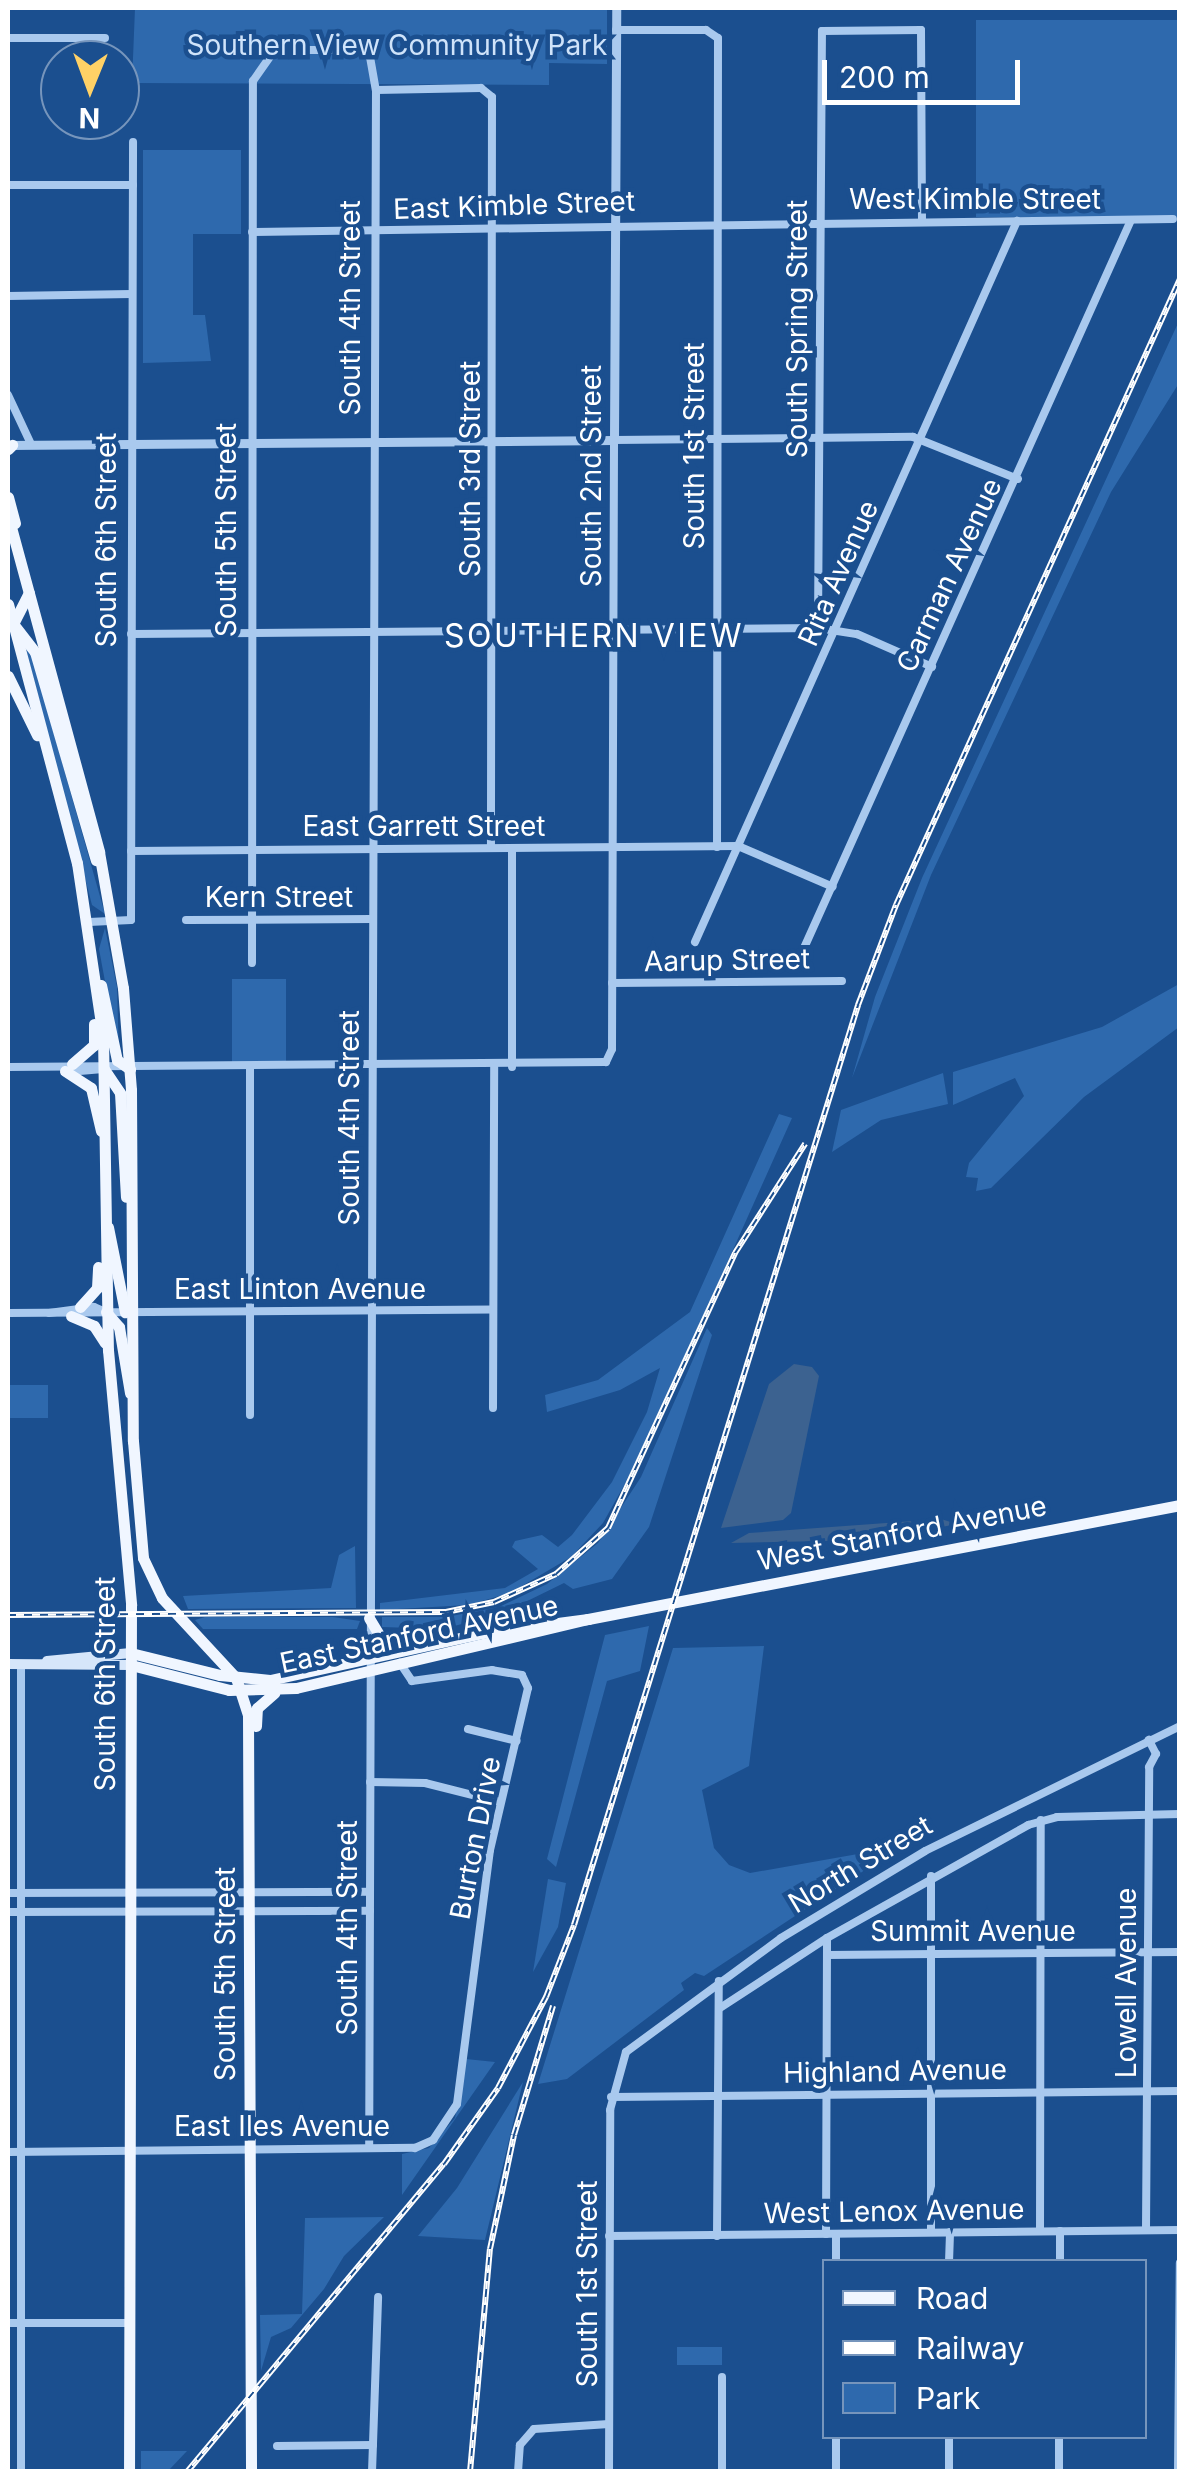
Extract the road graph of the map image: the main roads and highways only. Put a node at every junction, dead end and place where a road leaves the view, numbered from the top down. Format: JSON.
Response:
{"nodes":[{"id":1,"x":8,"y":497,"type":"edge"},
{"id":2,"x":8,"y":516,"type":"edge"},
{"id":3,"x":18,"y":552,"type":"junction"},
{"id":4,"x":29,"y":591,"type":"junction"},
{"id":5,"x":8,"y":604,"type":"edge"},
{"id":6,"x":9,"y":625,"type":"edge"},
{"id":7,"x":8,"y":676,"type":"edge"},
{"id":8,"x":57,"y":782,"type":"junction"},
{"id":9,"x":105,"y":876,"type":"junction"},
{"id":10,"x":97,"y":979,"type":"junction"},
{"id":11,"x":104,"y":1068,"type":"junction"},
{"id":12,"x":130,"y":1070,"type":"junction"},
{"id":13,"x":106,"y":1150,"type":"junction"},
{"id":14,"x":106,"y":1189,"type":"junction"},
{"id":15,"x":106,"y":1223,"type":"junction"},
{"id":16,"x":132,"y":1226,"type":"junction"},
{"id":17,"x":106,"y":1312,"type":"junction"},
{"id":18,"x":128,"y":1312,"type":"junction"},
{"id":19,"x":108,"y":1350,"type":"junction"},
{"id":20,"x":132,"y":1396,"type":"junction"},
{"id":21,"x":1180,"y":1505,"type":"edge"},
{"id":22,"x":633,"y":1610,"type":"joint"},
{"id":23,"x":369,"y":1618,"type":"road end"},
{"id":24,"x":588,"y":1619,"type":"junction"},
{"id":25,"x":461,"y":1638,"type":"junction"},
{"id":26,"x":131,"y":1659,"type":"junction"},
{"id":27,"x":8,"y":1664,"type":"edge"},
{"id":28,"x":369,"y":1664,"type":"junction"},
{"id":29,"x":236,"y":1678,"type":"junction"},
{"id":30,"x":278,"y":1690,"type":"junction"},
{"id":31,"x":242,"y":1691,"type":"junction"},
{"id":32,"x":248,"y":1744,"type":"junction"},
{"id":33,"x":129,"y":2472,"type":"edge"},
{"id":34,"x":251,"y":2472,"type":"edge"}],
"edges":[{"from":1,"to":3,"type":"main road"},
{"from":2,"to":3,"type":"main road"},
{"from":3,"to":4,"type":"main road"},
{"from":4,"to":6,"type":"main road"},
{"from":4,"to":9,"type":"main road"},
{"from":5,"to":6,"type":"main road"},
{"from":6,"to":8,"type":"main road"},
{"from":6,"to":9,"type":"main road"},
{"from":7,"to":8,"type":"main road"},
{"from":8,"to":10,"type":"main road","name":"South 6th Street"},
{"from":9,"to":12,"type":"main road"},
{"from":10,"to":11,"type":"main road","name":"South 6th Street"},
{"from":10,"to":12,"type":"main road"},
{"from":10,"to":13,"type":"main road"},
{"from":11,"to":13,"type":"main road","name":"South 6th Street"},
{"from":11,"to":16,"type":"main road"},
{"from":12,"to":16,"type":"main road"},
{"from":13,"to":14,"type":"main road","name":"South 6th Street"},
{"from":14,"to":15,"type":"main road","name":"South 6th Street"},
{"from":14,"to":19,"type":"main road"},
{"from":15,"to":17,"type":"main road","name":"South 6th Street"},
{"from":15,"to":18,"type":"main road"},
{"from":16,"to":18,"type":"main road"},
{"from":17,"to":19,"type":"main road","name":"South 6th Street"},
{"from":17,"to":20,"type":"main road"},
{"from":18,"to":20,"type":"main road"},
{"from":19,"to":26,"type":"main road","name":"South 6th Street"},
{"from":20,"to":29,"type":"main road","name":"South 5th Street"},
{"from":21,"to":22,"type":"main road","name":"West Stanford Avenue"},
{"from":22,"to":24,"type":"main road","name":"East Stanford Avenue"},
{"from":23,"to":25,"type":"main road"},
{"from":24,"to":25,"type":"main road","name":"East Stanford Avenue"},
{"from":24,"to":28,"type":"main road","name":"East Stanford Avenue"},
{"from":25,"to":28,"type":"main road","name":"East Stanford Avenue"},
{"from":26,"to":27,"type":"main road","name":"East Stanford Avenue"},
{"from":26,"to":29,"type":"main road","name":"East Stanford Avenue"},
{"from":26,"to":31,"type":"main road","name":"East Stanford Avenue"},
{"from":26,"to":33,"type":"main road","name":"South 6th Street"},
{"from":28,"to":29,"type":"main road","name":"East Stanford Avenue"},
{"from":28,"to":30,"type":"main road","name":"East Stanford Avenue"},
{"from":29,"to":31,"type":"main road","name":"South 5th Street"},
{"from":30,"to":31,"type":"main road","name":"East Stanford Avenue"},
{"from":30,"to":32,"type":"main road"},
{"from":31,"to":32,"type":"main road","name":"South 5th Street"},
{"from":32,"to":34,"type":"main road","name":"South 5th Street"}]}
